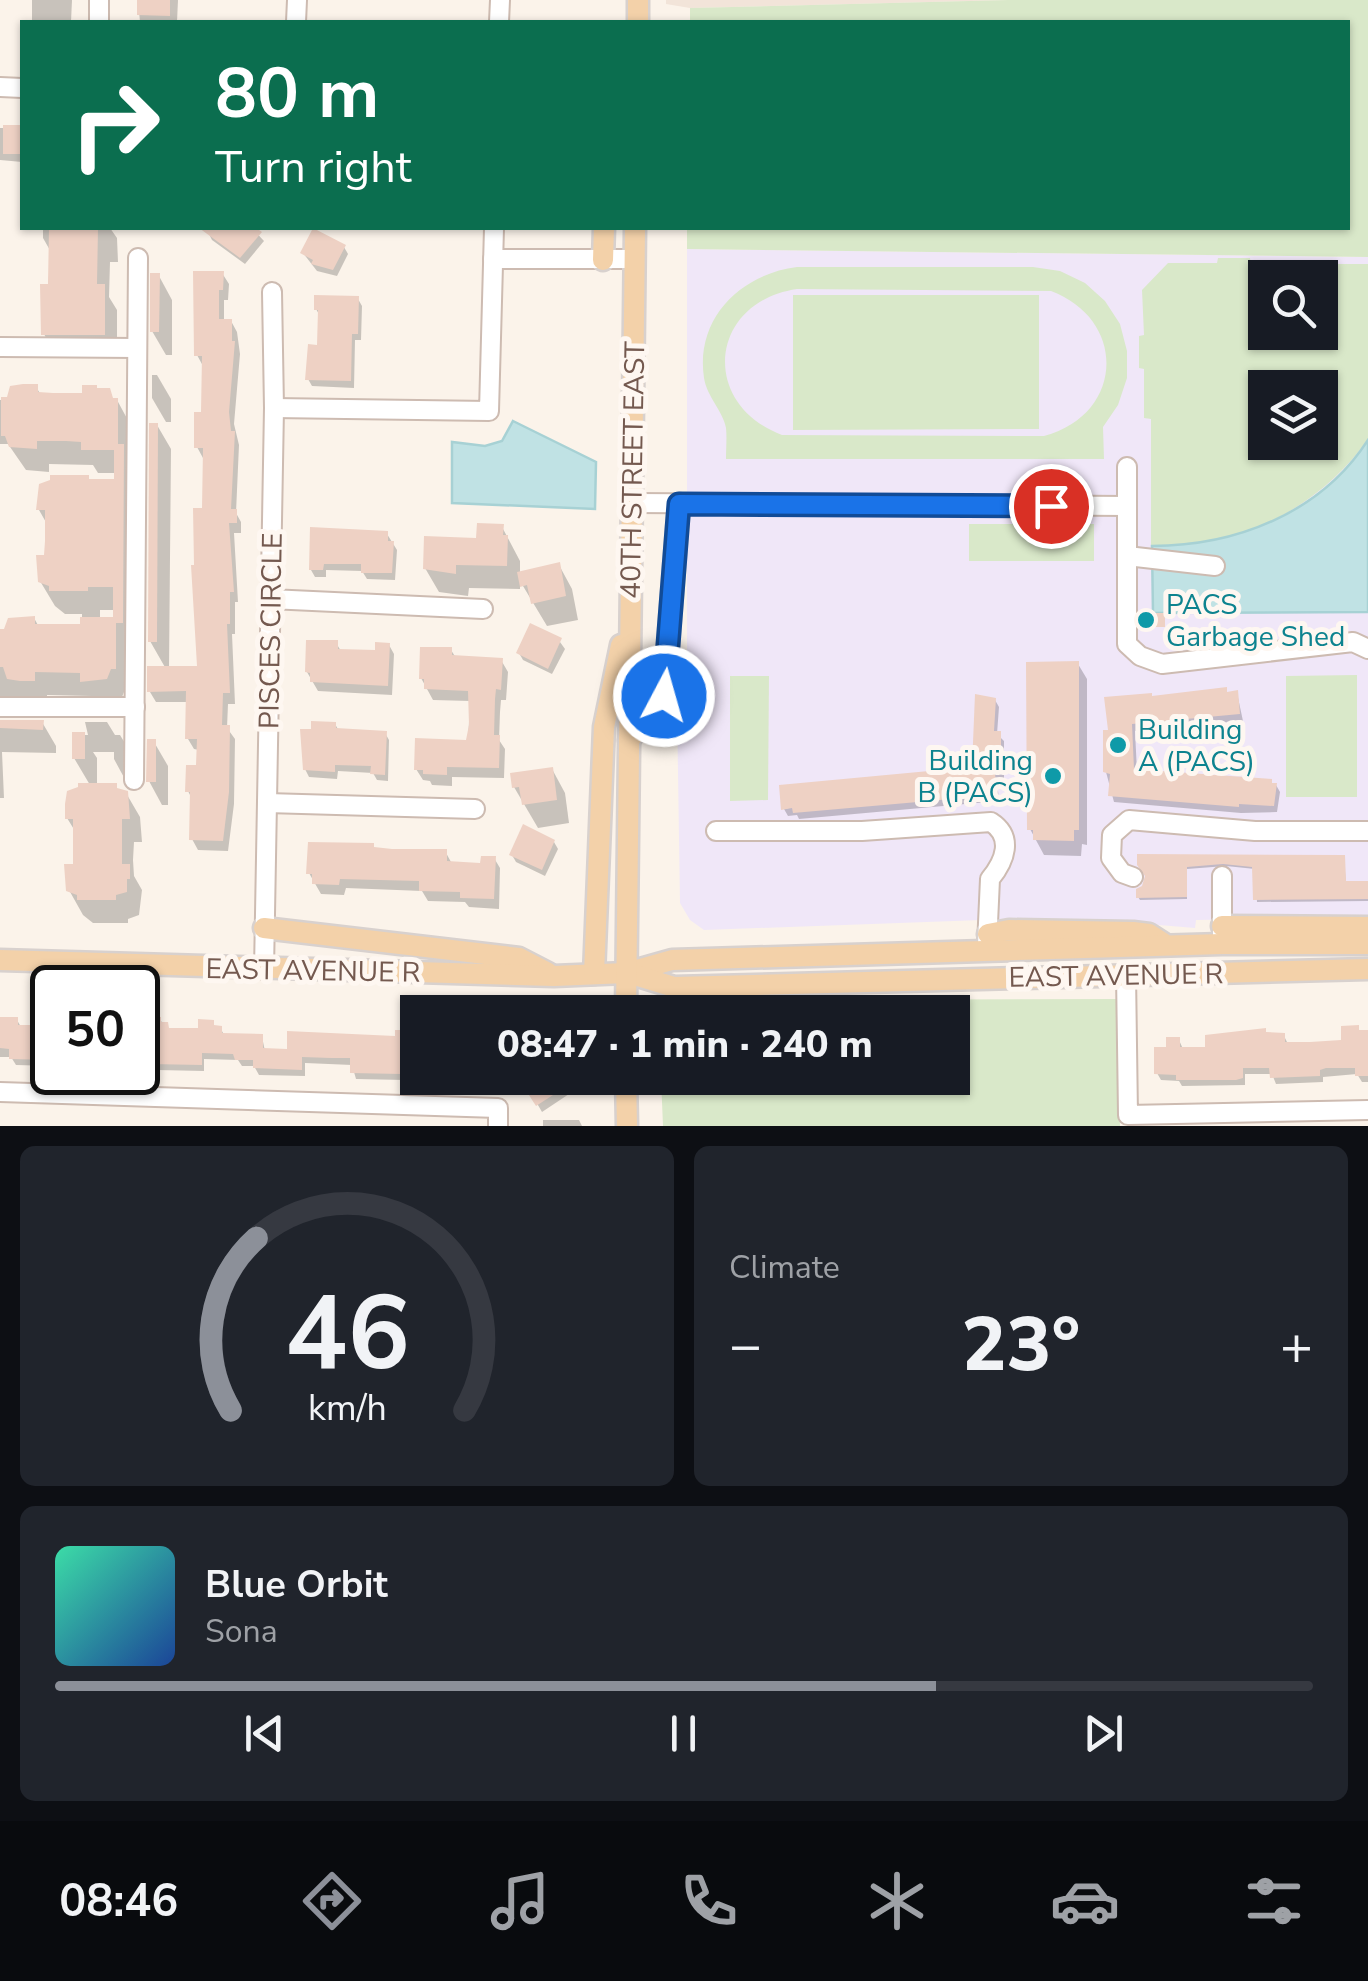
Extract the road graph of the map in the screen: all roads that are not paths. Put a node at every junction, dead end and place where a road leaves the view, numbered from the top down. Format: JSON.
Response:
{"nodes":[{"id":1,"x":494,"y":230,"type":"edge"},
{"id":2,"x":604,"y":230,"type":"edge"},
{"id":3,"x":636,"y":230,"type":"edge"},
{"id":4,"x":138,"y":258,"type":"dead end"},
{"id":5,"x":493,"y":259,"type":"junction"},
{"id":6,"x":635,"y":259,"type":"junction"},
{"id":7,"x":602,"y":260,"type":"junction"},
{"id":8,"x":272,"y":292,"type":"dead end"},
{"id":9,"x":0,"y":347,"type":"edge"},
{"id":10,"x":137,"y":348,"type":"junction"},
{"id":11,"x":274,"y":408,"type":"junction"},
{"id":12,"x":1126,"y":467,"type":"dead end"},
{"id":13,"x":632,"y":504,"type":"junction"},
{"id":14,"x":679,"y":504,"type":"junction"},
{"id":15,"x":1127,"y":506,"type":"junction"},
{"id":16,"x":1127,"y":556,"type":"junction"},
{"id":17,"x":1215,"y":566,"type":"dead end"},
{"id":18,"x":631,"y":594,"type":"junction"},
{"id":19,"x":270,"y":599,"type":"junction"},
{"id":20,"x":483,"y":609,"type":"dead end"},
{"id":21,"x":1368,"y":649,"type":"edge"},
{"id":22,"x":0,"y":707,"type":"edge"},
{"id":23,"x":135,"y":707,"type":"junction"},
{"id":24,"x":629,"y":740,"type":"junction"},
{"id":25,"x":134,"y":780,"type":"dead end"},
{"id":26,"x":266,"y":802,"type":"junction"},
{"id":27,"x":475,"y":809,"type":"dead end"},
{"id":28,"x":716,"y":831,"type":"dead end"},
{"id":29,"x":1367,"y":831,"type":"edge"},
{"id":30,"x":1222,"y":876,"type":"dead end"},
{"id":31,"x":1133,"y":877,"type":"dead end"},
{"id":32,"x":1368,"y":927,"type":"edge"},
{"id":33,"x":264,"y":928,"type":"junction"},
{"id":34,"x":1222,"y":935,"type":"junction"},
{"id":35,"x":987,"y":943,"type":"junction"},
{"id":36,"x":1368,"y":944,"type":"edge"},
{"id":37,"x":0,"y":960,"type":"edge"},
{"id":38,"x":107,"y":965,"type":"edge"},
{"id":39,"x":160,"y":967,"type":"edge"},
{"id":40,"x":1368,"y":969,"type":"edge"},
{"id":41,"x":264,"y":970,"type":"junction"},
{"id":42,"x":626,"y":973,"type":"junction"},
{"id":43,"x":594,"y":974,"type":"junction"},
{"id":44,"x":1126,"y":974,"type":"junction"},
{"id":45,"x":554,"y":976,"type":"junction"},
{"id":46,"x":984,"y":978,"type":"junction"},
{"id":47,"x":626,"y":995,"type":"edge"},
{"id":48,"x":0,"y":1092,"type":"edge"},
{"id":49,"x":626,"y":1095,"type":"edge"},
{"id":50,"x":102,"y":1096,"type":"joint"},
{"id":51,"x":1368,"y":1110,"type":"edge"},
{"id":52,"x":498,"y":1117,"type":"edge"},
{"id":53,"x":627,"y":1126,"type":"edge"}],
"edges":[{"from":1,"to":5,"type":"street"},
{"from":2,"to":7,"type":"main road"},
{"from":3,"to":6,"type":"main road","name":"40TH STREET EAST"},
{"from":4,"to":10,"type":"street"},
{"from":5,"to":7,"type":"street"},
{"from":5,"to":11,"type":"street"},
{"from":6,"to":7,"type":"street"},
{"from":6,"to":13,"type":"main road","name":"40TH STREET EAST"},
{"from":8,"to":11,"type":"street","name":"PISCES CIRCLE"},
{"from":9,"to":10,"type":"street"},
{"from":10,"to":23,"type":"street"},
{"from":11,"to":19,"type":"street","name":"PISCES CIRCLE"},
{"from":12,"to":15,"type":"street"},
{"from":13,"to":14,"type":"street"},
{"from":13,"to":18,"type":"main road","name":"40TH STREET EAST"},
{"from":14,"to":15,"type":"street"},
{"from":14,"to":24,"type":"main road"},
{"from":15,"to":16,"type":"street"},
{"from":16,"to":17,"type":"street"},
{"from":16,"to":21,"type":"street"},
{"from":18,"to":24,"type":"main road","name":"40TH STREET EAST"},
{"from":18,"to":43,"type":"main road"},
{"from":19,"to":20,"type":"street"},
{"from":19,"to":26,"type":"street","name":"PISCES CIRCLE"},
{"from":22,"to":23,"type":"street"},
{"from":23,"to":25,"type":"street"},
{"from":24,"to":42,"type":"main road","name":"40TH STREET EAST"},
{"from":26,"to":27,"type":"street"},
{"from":26,"to":33,"type":"street","name":"PISCES CIRCLE"},
{"from":28,"to":35,"type":"street"},
{"from":29,"to":31,"type":"street"},
{"from":30,"to":34,"type":"street"},
{"from":32,"to":34,"type":"main road"},
{"from":33,"to":41,"type":"street","name":"PISCES CIRCLE"},
{"from":33,"to":45,"type":"main road"},
{"from":34,"to":35,"type":"main road","name":"EAST AVENUE R"},
{"from":34,"to":36,"type":"main road","name":"EAST AVENUE R"},
{"from":34,"to":46,"type":"main road"},
{"from":35,"to":42,"type":"main road","name":"EAST AVENUE R"},
{"from":37,"to":38,"type":"main road","name":"EAST AVENUE R"},
{"from":39,"to":41,"type":"main road","name":"EAST AVENUE R"},
{"from":40,"to":44,"type":"main road","name":"EAST AVENUE R"},
{"from":41,"to":45,"type":"main road","name":"EAST AVENUE R"},
{"from":42,"to":43,"type":"main road","name":"EAST AVENUE R"},
{"from":42,"to":46,"type":"main road","name":"EAST AVENUE R"},
{"from":42,"to":47,"type":"main road","name":"40TH STREET EAST"},
{"from":43,"to":45,"type":"main road","name":"EAST AVENUE R"},
{"from":44,"to":46,"type":"main road","name":"EAST AVENUE R"},
{"from":44,"to":51,"type":"street"},
{"from":48,"to":50,"type":"street"},
{"from":49,"to":53,"type":"main road"},
{"from":50,"to":52,"type":"street"}]}
